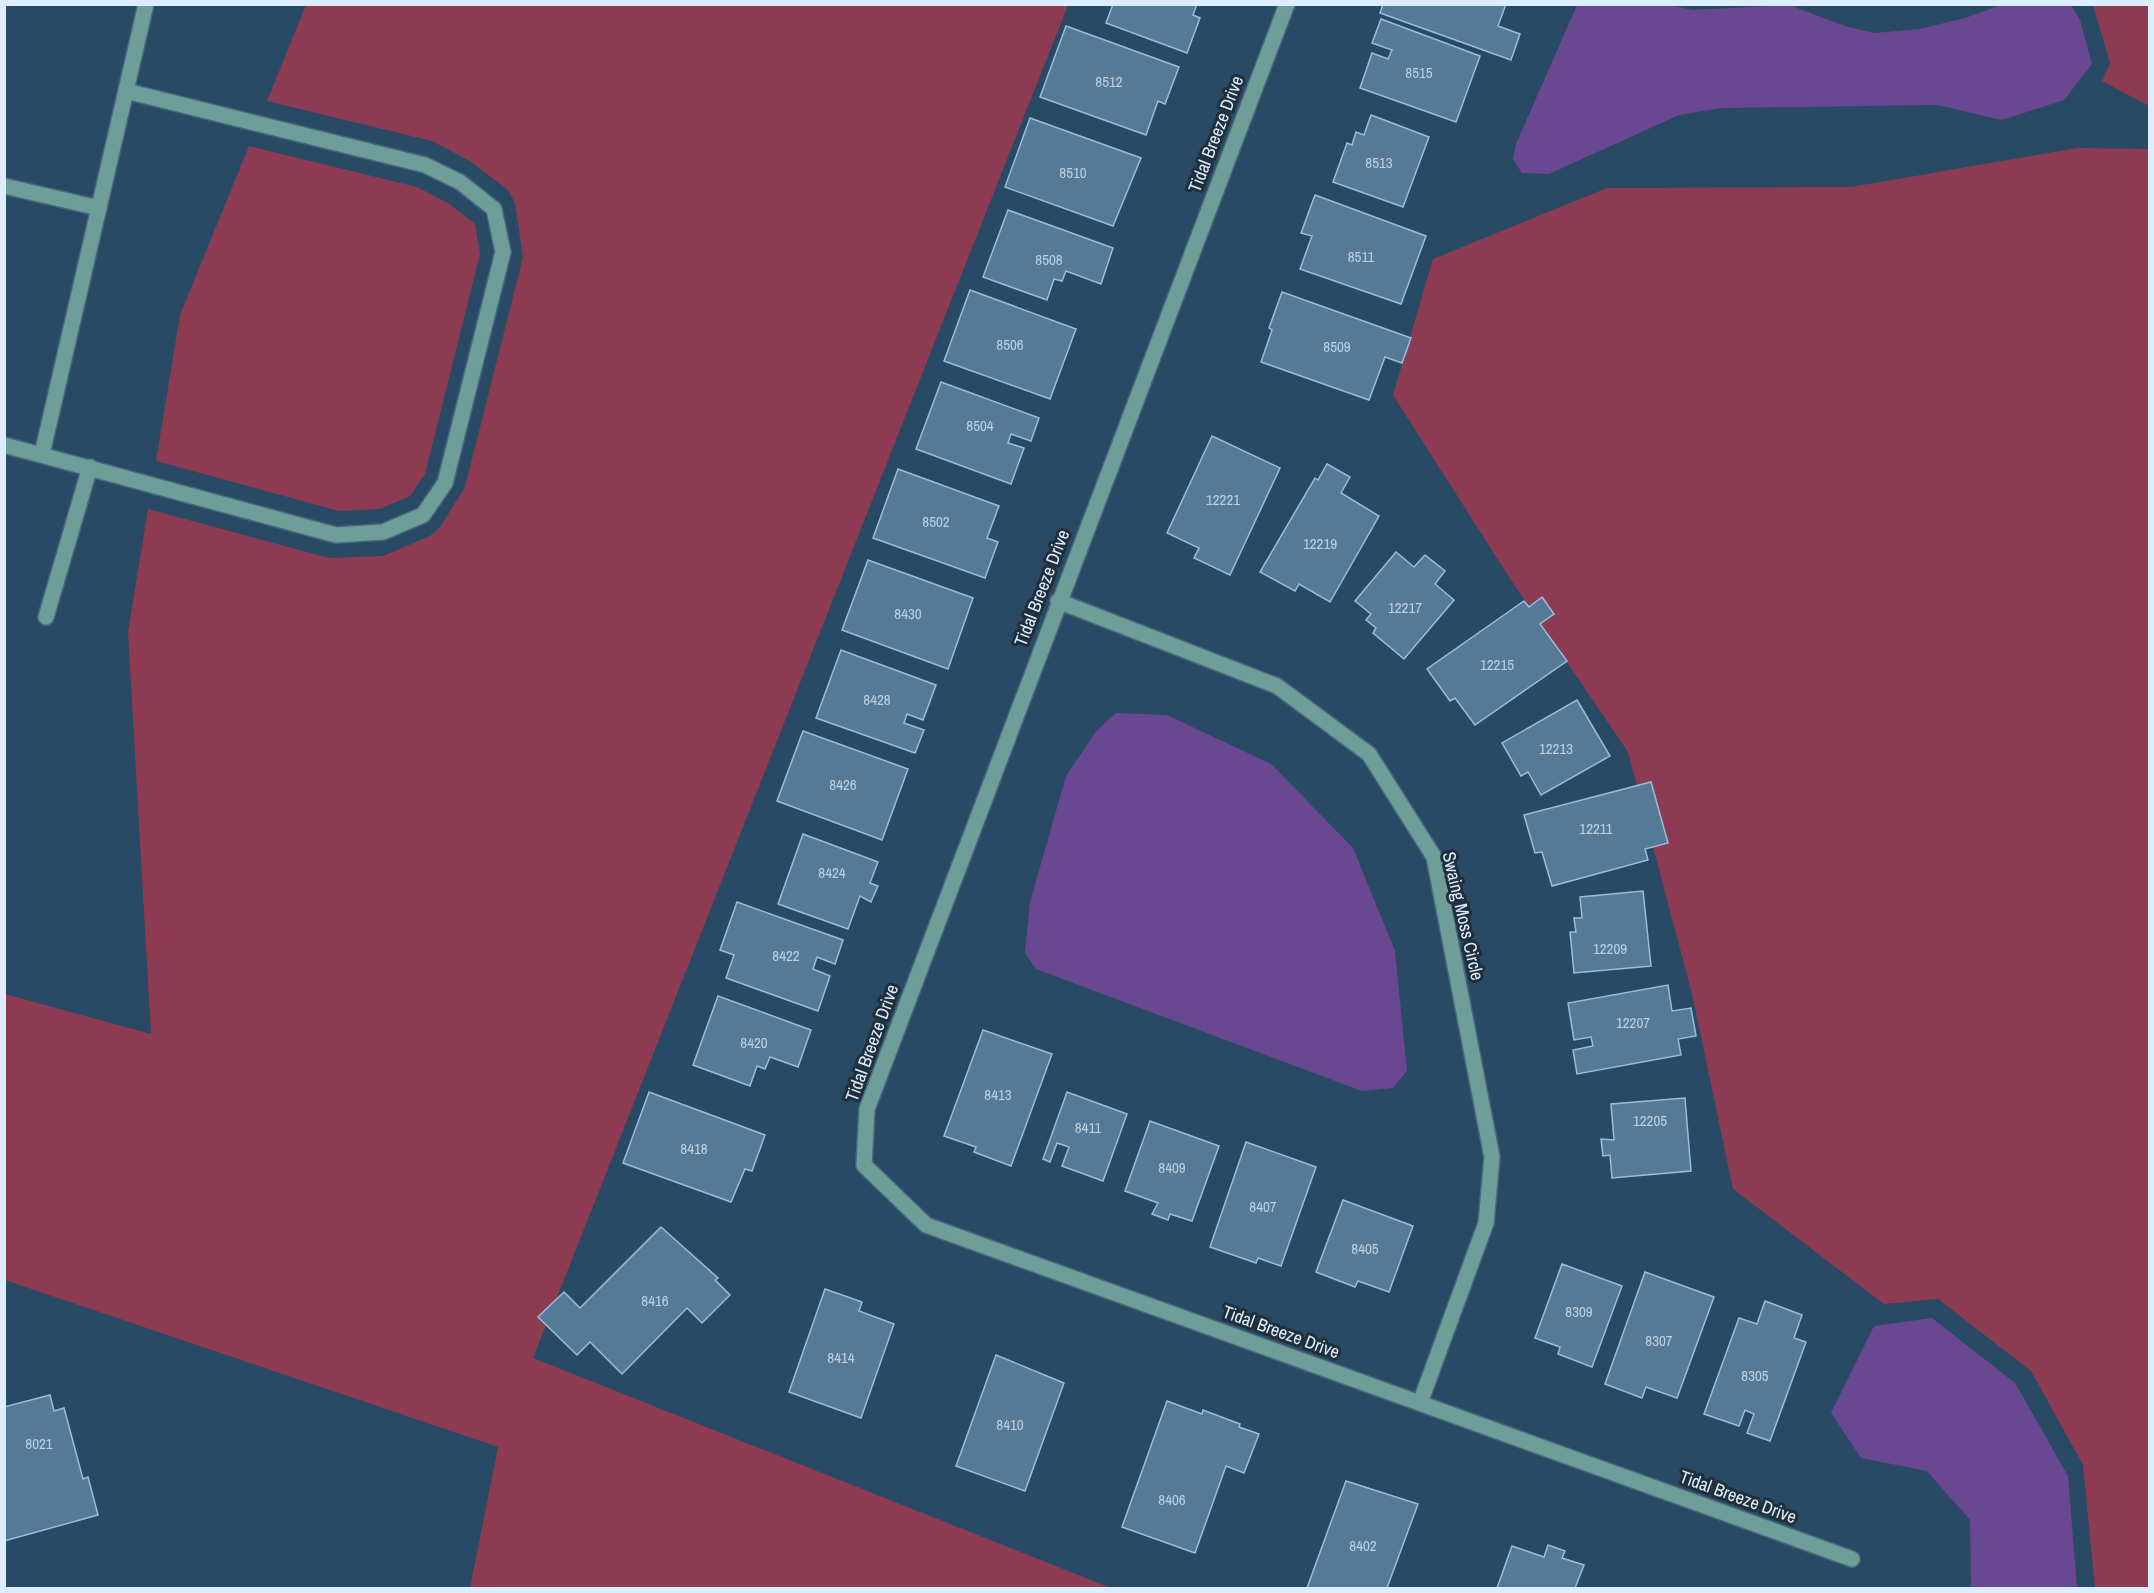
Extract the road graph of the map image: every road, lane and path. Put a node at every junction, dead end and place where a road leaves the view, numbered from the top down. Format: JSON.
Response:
{"nodes":[{"id":1,"x":146,"y":4,"type":"edge"},
{"id":2,"x":1287,"y":4,"type":"edge"},
{"id":3,"x":126,"y":91,"type":"junction"},
{"id":4,"x":4,"y":186,"type":"edge"},
{"id":5,"x":99,"y":208,"type":"junction"},
{"id":6,"x":4,"y":445,"type":"edge"},
{"id":7,"x":42,"y":454,"type":"junction"},
{"id":8,"x":90,"y":467,"type":"junction"},
{"id":9,"x":1058,"y":601,"type":"junction"},
{"id":10,"x":46,"y":617,"type":"dead end"},
{"id":11,"x":1420,"y":1402,"type":"junction"},
{"id":12,"x":1852,"y":1559,"type":"dead end"}],
"edges":[{"from":1,"to":3,"type":"street"},
{"from":2,"to":9,"type":"street","name":"Tidal Breeze Drive"},
{"from":3,"to":5,"type":"street"},
{"from":3,"to":8,"type":"street"},
{"from":4,"to":5,"type":"street"},
{"from":5,"to":7,"type":"street"},
{"from":6,"to":7,"type":"street"},
{"from":7,"to":8,"type":"street"},
{"from":8,"to":10,"type":"street"},
{"from":9,"to":11,"type":"street","name":"Swaing Moss Circle"},
{"from":9,"to":11,"type":"street","name":"Tidal Breeze Drive"},
{"from":11,"to":12,"type":"street","name":"Tidal Breeze Drive"}]}
